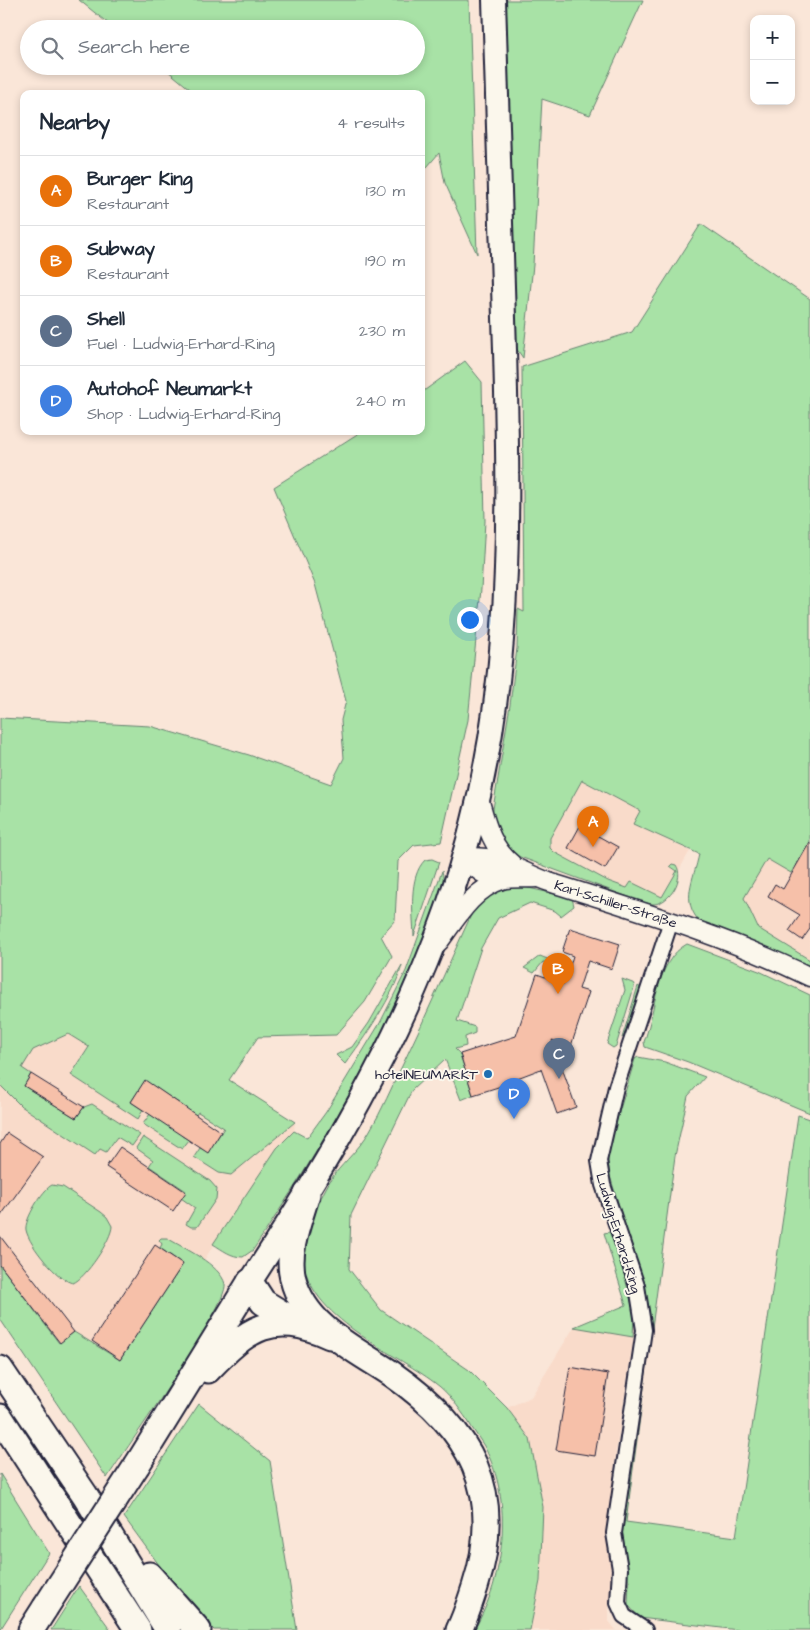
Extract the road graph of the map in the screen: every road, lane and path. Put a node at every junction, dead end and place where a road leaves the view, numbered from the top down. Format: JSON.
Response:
{"nodes":[{"id":1,"x":494,"y":0,"type":"edge"},
{"id":2,"x":479,"y":798,"type":"junction"},
{"id":3,"x":463,"y":859,"type":"junction"},
{"id":4,"x":517,"y":868,"type":"junction"},
{"id":5,"x":538,"y":878,"type":"junction"},
{"id":6,"x":503,"y":880,"type":"junction"},
{"id":7,"x":671,"y":921,"type":"junction"},
{"id":8,"x":431,"y":952,"type":"junction"},
{"id":9,"x":810,"y":978,"type":"edge"},
{"id":10,"x":307,"y":1194,"type":"junction"},
{"id":11,"x":250,"y":1282,"type":"junction"},
{"id":12,"x":307,"y":1320,"type":"junction"},
{"id":13,"x":0,"y":1368,"type":"edge"},
{"id":14,"x":176,"y":1402,"type":"junction"},
{"id":15,"x":0,"y":1417,"type":"edge"},
{"id":16,"x":85,"y":1495,"type":"junction"},
{"id":17,"x":474,"y":1589,"type":"junction"},
{"id":18,"x":32,"y":1630,"type":"edge"},
{"id":19,"x":138,"y":1630,"type":"edge"},
{"id":20,"x":168,"y":1630,"type":"edge"},
{"id":21,"x":198,"y":1630,"type":"edge"},
{"id":22,"x":444,"y":1630,"type":"edge"},
{"id":23,"x":459,"y":1630,"type":"edge"},
{"id":24,"x":645,"y":1630,"type":"edge"}],
"edges":[{"from":1,"to":2,"type":"main road"},
{"from":2,"to":3,"type":"main road"},
{"from":2,"to":4,"type":"street"},
{"from":3,"to":4,"type":"street","name":"Karl-Schiller-Straße"},
{"from":3,"to":6,"type":"street"},
{"from":3,"to":8,"type":"main road"},
{"from":4,"to":5,"type":"street","name":"Karl-Schiller-Straße"},
{"from":5,"to":6,"type":"street"},
{"from":5,"to":7,"type":"street","name":"Karl-Schiller-Straße"},
{"from":6,"to":8,"type":"street"},
{"from":7,"to":9,"type":"street","name":"Karl-Schiller-Straße"},
{"from":7,"to":24,"type":"street","name":"Ludwig-Erhard-Ring"},
{"from":8,"to":10,"type":"main road"},
{"from":10,"to":11,"type":"main road"},
{"from":10,"to":12,"type":"highway"},
{"from":11,"to":12,"type":"highway"},
{"from":11,"to":14,"type":"highway"},
{"from":12,"to":14,"type":"highway"},
{"from":12,"to":17,"type":"highway"},
{"from":13,"to":16,"type":"highway"},
{"from":14,"to":18,"type":"highway","bridge":true},
{"from":15,"to":19,"type":"highway"},
{"from":16,"to":20,"type":"highway"},
{"from":16,"to":21,"type":"highway"},
{"from":17,"to":22,"type":"highway"},
{"from":17,"to":23,"type":"highway"}]}
